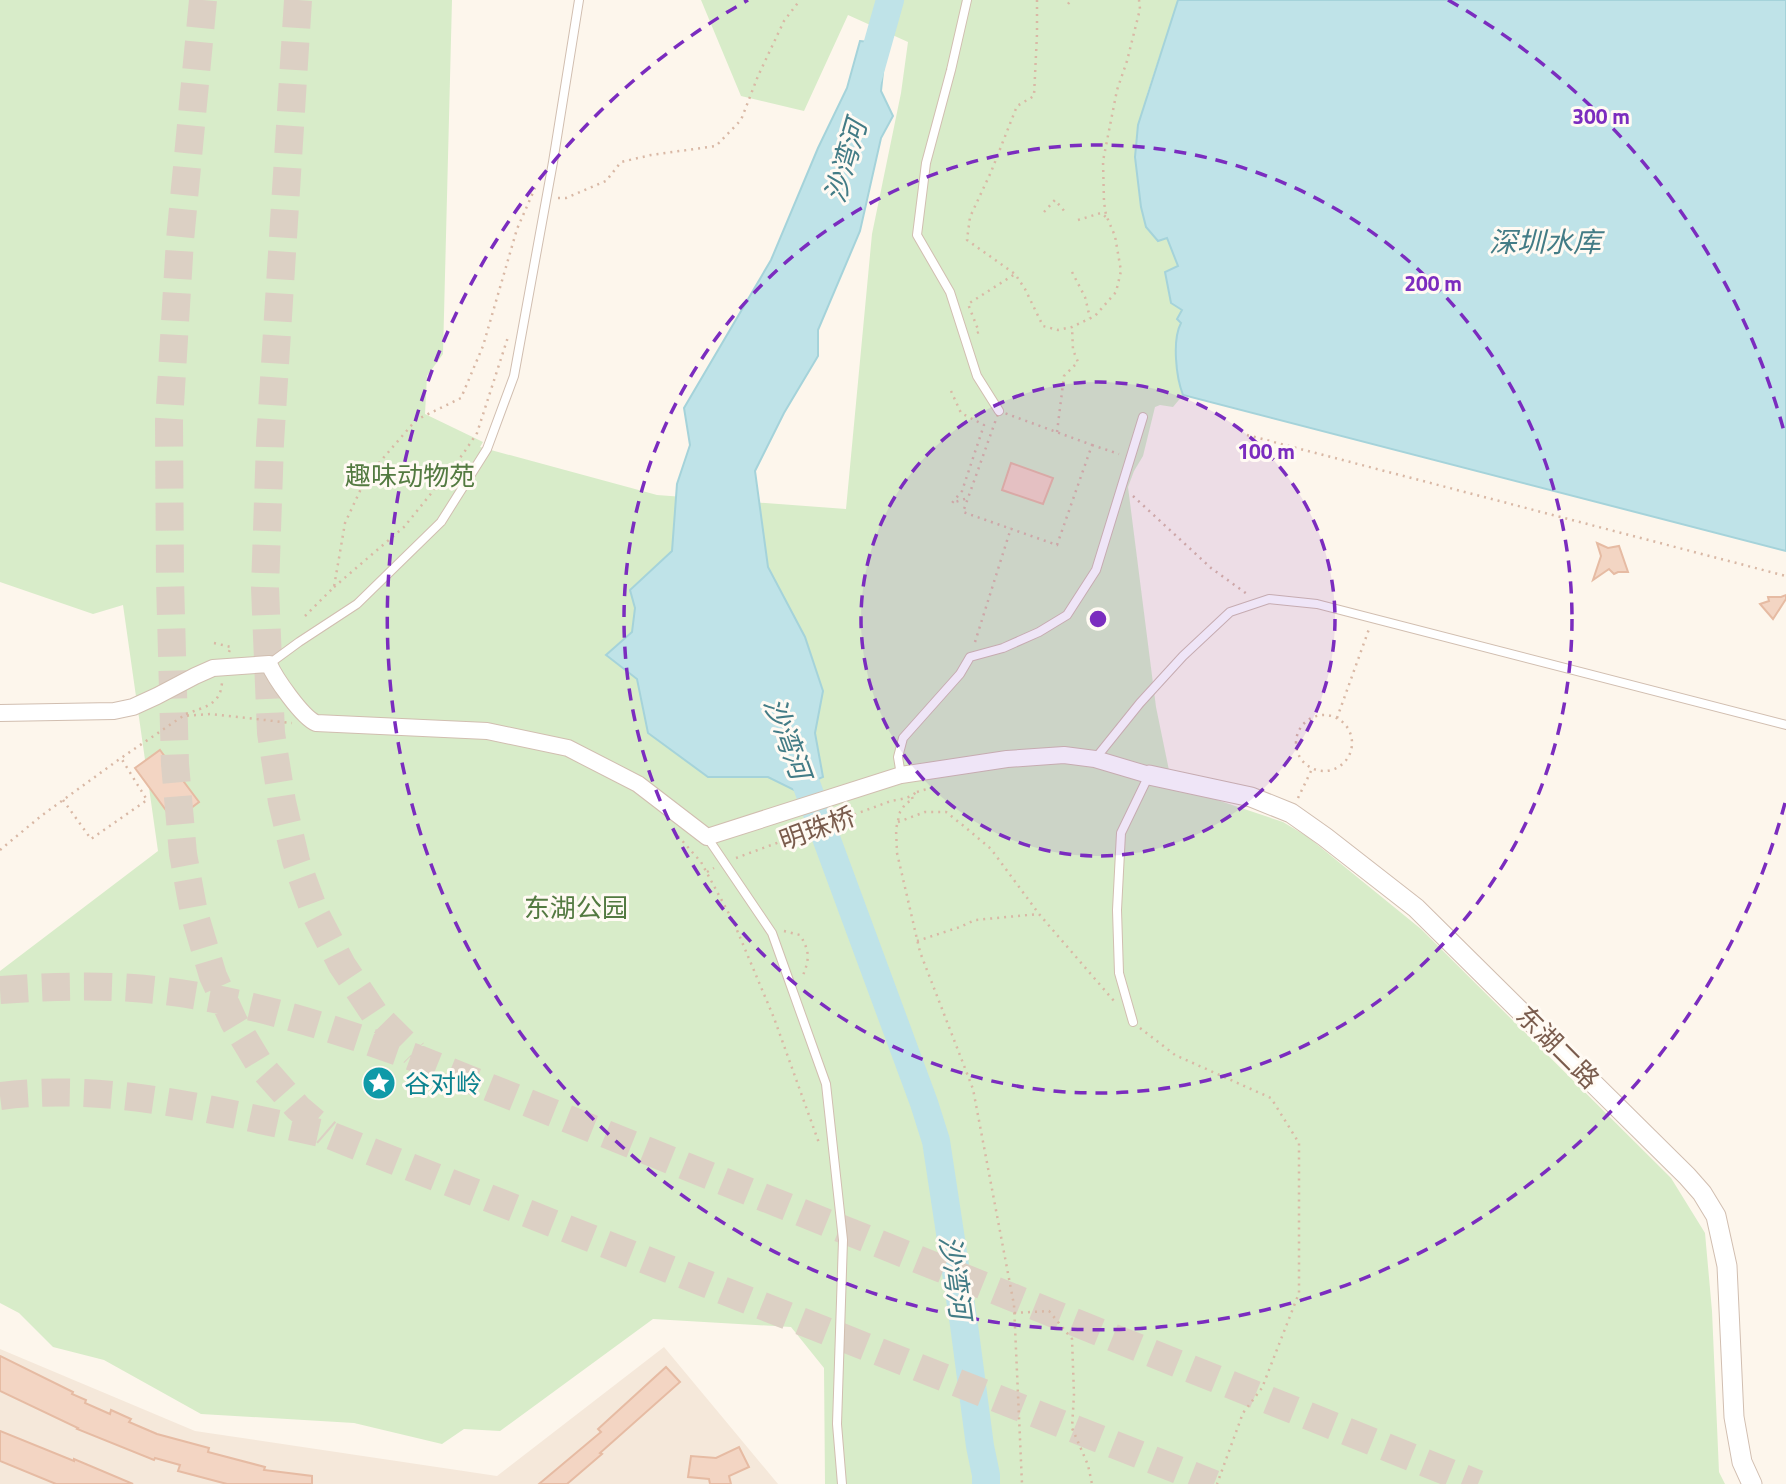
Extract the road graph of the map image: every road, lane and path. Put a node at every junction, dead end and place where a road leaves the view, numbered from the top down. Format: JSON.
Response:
{"nodes":[{"id":1,"x":579,"y":0,"type":"edge"},
{"id":2,"x":800,"y":0,"type":"edge"},
{"id":3,"x":967,"y":0,"type":"edge"},
{"id":4,"x":1037,"y":0,"type":"edge"},
{"id":5,"x":1071,"y":0,"type":"edge"},
{"id":6,"x":1139,"y":0,"type":"edge"},
{"id":7,"x":1068,"y":4,"type":"dead end"},
{"id":8,"x":536,"y":186,"type":"dead end"},
{"id":9,"x":547,"y":198,"type":"junction"},
{"id":10,"x":1044,"y":212,"type":"dead end"},
{"id":11,"x":1066,"y":213,"type":"dead end"},
{"id":12,"x":1108,"y":219,"type":"junction"},
{"id":13,"x":1078,"y":220,"type":"dead end"},
{"id":14,"x":1072,"y":272,"type":"dead end"},
{"id":15,"x":1015,"y":274,"type":"junction"},
{"id":16,"x":1090,"y":318,"type":"junction"},
{"id":17,"x":1072,"y":327,"type":"junction"},
{"id":18,"x":979,"y":332,"type":"dead end"},
{"id":19,"x":509,"y":334,"type":"dead end"},
{"id":20,"x":951,"y":391,"type":"dead end"},
{"id":21,"x":999,"y":411,"type":"junction"},
{"id":22,"x":1143,"y":417,"type":"dead end"},
{"id":23,"x":984,"y":425,"type":"junction"},
{"id":24,"x":993,"y":429,"type":"junction"},
{"id":25,"x":1057,"y":432,"type":"junction"},
{"id":26,"x":1247,"y":435,"type":"dead end"},
{"id":27,"x":1092,"y":444,"type":"junction"},
{"id":28,"x":1131,"y":458,"type":"junction"},
{"id":29,"x":1122,"y":487,"type":"junction"},
{"id":30,"x":968,"y":498,"type":"junction"},
{"id":31,"x":1011,"y":528,"type":"junction"},
{"id":32,"x":1786,"y":576,"type":"edge"},
{"id":33,"x":334,"y":587,"type":"junction"},
{"id":34,"x":1261,"y":602,"type":"junction"},
{"id":35,"x":305,"y":616,"type":"dead end"},
{"id":36,"x":1373,"y":620,"type":"junction"},
{"id":37,"x":214,"y":643,"type":"dead end"},
{"id":38,"x":970,"y":657,"type":"junction"},
{"id":39,"x":269,"y":664,"type":"junction"},
{"id":40,"x":224,"y":667,"type":"junction"},
{"id":41,"x":0,"y":713,"type":"edge"},
{"id":42,"x":183,"y":716,"type":"junction"},
{"id":43,"x":1337,"y":718,"type":"junction"},
{"id":44,"x":292,"y":723,"type":"dead end"},
{"id":45,"x":1786,"y":725,"type":"edge"},
{"id":46,"x":121,"y":758,"type":"junction"},
{"id":47,"x":1095,"y":759,"type":"junction"},
{"id":48,"x":1312,"y":769,"type":"junction"},
{"id":49,"x":901,"y":775,"type":"junction"},
{"id":50,"x":1149,"y":775,"type":"junction"},
{"id":51,"x":922,"y":783,"type":"dead end"},
{"id":52,"x":912,"y":796,"type":"junction"},
{"id":53,"x":63,"y":800,"type":"junction"},
{"id":54,"x":1291,"y":813,"type":"junction"},
{"id":55,"x":898,"y":822,"type":"junction"},
{"id":56,"x":677,"y":834,"type":"dead end"},
{"id":57,"x":707,"y":837,"type":"junction"},
{"id":58,"x":0,"y":850,"type":"edge"},
{"id":59,"x":744,"y":855,"type":"dead end"},
{"id":60,"x":1039,"y":914,"type":"junction"},
{"id":61,"x":770,"y":930,"type":"junction"},
{"id":62,"x":917,"y":941,"type":"junction"},
{"id":63,"x":793,"y":992,"type":"junction"},
{"id":64,"x":1133,"y":1022,"type":"junction"},
{"id":65,"x":823,"y":1152,"type":"dead end"},
{"id":66,"x":1014,"y":1313,"type":"junction"},
{"id":67,"x":842,"y":1484,"type":"edge"},
{"id":68,"x":1022,"y":1484,"type":"edge"},
{"id":69,"x":1092,"y":1484,"type":"edge"},
{"id":70,"x":1217,"y":1484,"type":"edge"},
{"id":71,"x":1752,"y":1484,"type":"edge"}],
"edges":[{"from":1,"to":9,"type":"lane"},
{"from":2,"to":9,"type":"path"},
{"from":3,"to":21,"type":"lane"},
{"from":4,"to":15,"type":"path"},
{"from":5,"to":7,"type":"path"},
{"from":6,"to":12,"type":"path"},
{"from":8,"to":33,"type":"path"},
{"from":9,"to":39,"type":"lane"},
{"from":10,"to":11,"type":"path"},
{"from":12,"to":13,"type":"path"},
{"from":12,"to":16,"type":"path"},
{"from":14,"to":16,"type":"path"},
{"from":15,"to":17,"type":"path"},
{"from":15,"to":18,"type":"path"},
{"from":16,"to":17,"type":"path"},
{"from":17,"to":25,"type":"path"},
{"from":19,"to":33,"type":"path"},
{"from":20,"to":23,"type":"path"},
{"from":21,"to":24,"type":"path"},
{"from":21,"to":25,"type":"path"},
{"from":22,"to":28,"type":"lane"},
{"from":23,"to":24,"type":"path"},
{"from":23,"to":30,"type":"path"},
{"from":24,"to":30,"type":"path"},
{"from":25,"to":27,"type":"path"},
{"from":26,"to":32,"type":"path"},
{"from":27,"to":28,"type":"path"},
{"from":27,"to":31,"type":"path"},
{"from":28,"to":29,"type":"lane"},
{"from":29,"to":34,"type":"path"},
{"from":29,"to":38,"type":"lane"},
{"from":30,"to":31,"type":"path"},
{"from":31,"to":38,"type":"path"},
{"from":33,"to":35,"type":"path"},
{"from":34,"to":36,"type":"lane"},
{"from":34,"to":47,"type":"lane"},
{"from":36,"to":43,"type":"path"},
{"from":36,"to":45,"type":"lane"},
{"from":37,"to":40,"type":"path"},
{"from":38,"to":49,"type":"lane"},
{"from":39,"to":40,"type":"street"},
{"from":39,"to":57,"type":"street"},
{"from":40,"to":41,"type":"street"},
{"from":40,"to":42,"type":"path"},
{"from":42,"to":44,"type":"path"},
{"from":42,"to":46,"type":"path"},
{"from":43,"to":48,"type":"path"},
{"from":43,"to":48,"type":"path"},
{"from":46,"to":53,"type":"path"},
{"from":46,"to":53,"type":"path"},
{"from":47,"to":49,"type":"street","name":"明珠桥"},
{"from":47,"to":50,"type":"street","name":"明珠桥"},
{"from":48,"to":54,"type":"path"},
{"from":49,"to":57,"type":"street","name":"明珠桥"},
{"from":50,"to":54,"type":"street","name":"东湖二路"},
{"from":50,"to":64,"type":"lane"},
{"from":51,"to":52,"type":"path"},
{"from":52,"to":55,"type":"path"},
{"from":52,"to":59,"type":"path","name":"明珠桥"},
{"from":53,"to":58,"type":"path"},
{"from":54,"to":71,"type":"street","name":"东湖二路"},
{"from":55,"to":60,"type":"path"},
{"from":55,"to":62,"type":"path"},
{"from":56,"to":65,"type":"path"},
{"from":57,"to":61,"type":"lane"},
{"from":60,"to":62,"type":"path"},
{"from":60,"to":64,"type":"path"},
{"from":61,"to":63,"type":"lane"},
{"from":61,"to":63,"type":"path"},
{"from":62,"to":66,"type":"path"},
{"from":63,"to":67,"type":"lane"},
{"from":64,"to":70,"type":"path"},
{"from":66,"to":68,"type":"path"},
{"from":66,"to":69,"type":"path"}]}
